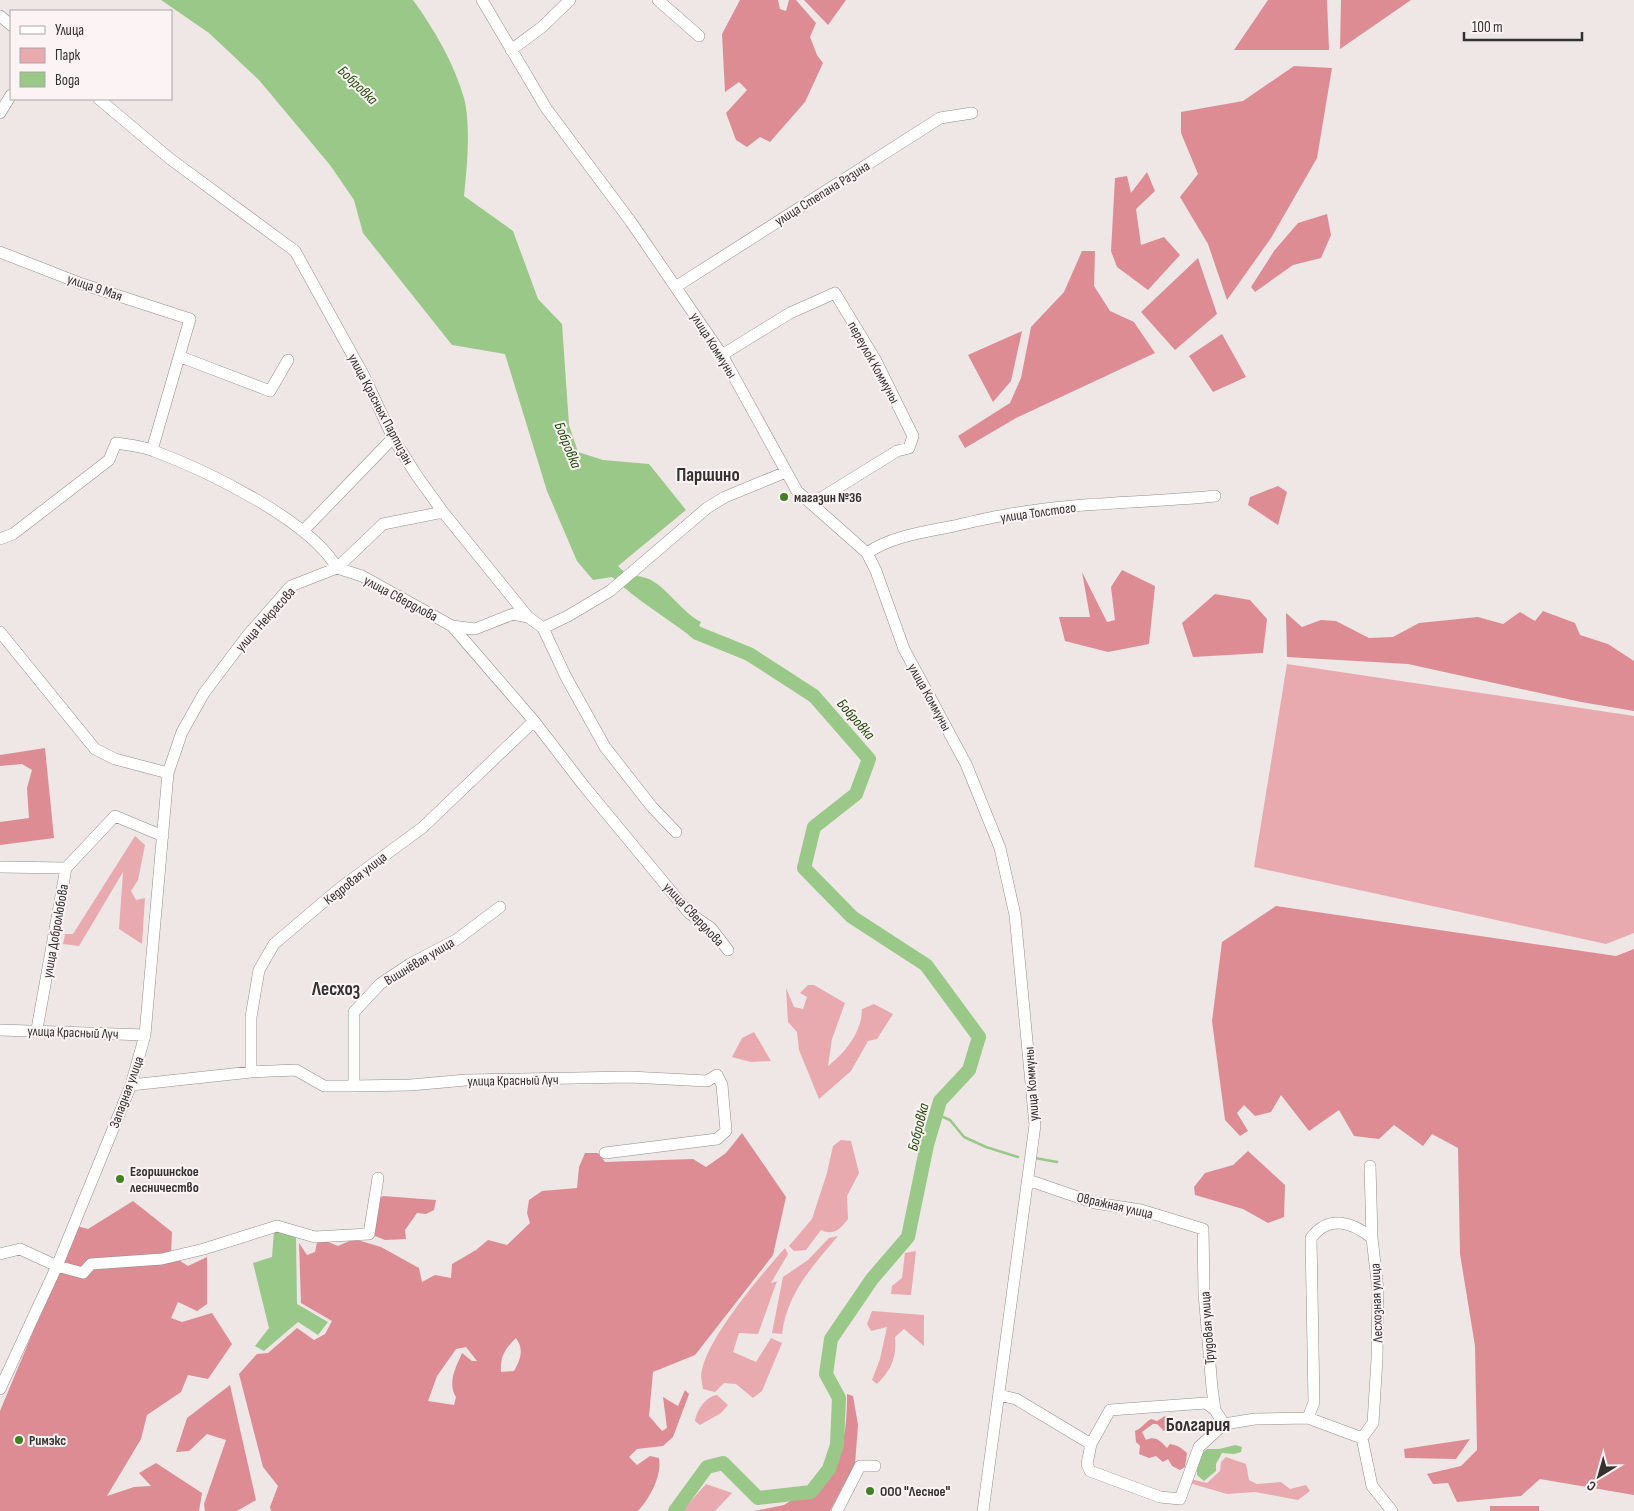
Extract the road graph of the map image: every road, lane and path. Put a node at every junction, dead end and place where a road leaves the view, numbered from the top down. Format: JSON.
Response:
{"nodes":[{"id":1,"x":482,"y":0,"type":"edge"},
{"id":2,"x":570,"y":0,"type":"edge"},
{"id":3,"x":658,"y":0,"type":"edge"},
{"id":4,"x":0,"y":16,"type":"edge"},
{"id":5,"x":10,"y":24,"type":"edge"},
{"id":6,"x":698,"y":36,"type":"dead end"},
{"id":7,"x":510,"y":50,"type":"junction"},
{"id":8,"x":10,"y":97,"type":"edge"},
{"id":9,"x":100,"y":100,"type":"edge"},
{"id":10,"x":0,"y":113,"type":"edge"},
{"id":11,"x":972,"y":113,"type":"dead end"},
{"id":12,"x":0,"y":252,"type":"edge"},
{"id":13,"x":677,"y":286,"type":"junction"},
{"id":14,"x":722,"y":356,"type":"junction"},
{"id":15,"x":181,"y":357,"type":"junction"},
{"id":16,"x":288,"y":360,"type":"dead end"},
{"id":17,"x":393,"y":438,"type":"junction"},
{"id":18,"x":152,"y":450,"type":"junction"},
{"id":19,"x":786,"y":472,"type":"junction"},
{"id":20,"x":1215,"y":496,"type":"dead end"},
{"id":21,"x":813,"y":503,"type":"junction"},
{"id":22,"x":443,"y":512,"type":"junction"},
{"id":23,"x":303,"y":531,"type":"junction"},
{"id":24,"x":0,"y":539,"type":"edge"},
{"id":25,"x":867,"y":553,"type":"junction"},
{"id":26,"x":337,"y":568,"type":"junction"},
{"id":27,"x":528,"y":617,"type":"junction"},
{"id":28,"x":452,"y":626,"type":"junction"},
{"id":29,"x":543,"y":628,"type":"junction"},
{"id":30,"x":0,"y":632,"type":"edge"},
{"id":31,"x":534,"y":721,"type":"junction"},
{"id":32,"x":168,"y":773,"type":"junction"},
{"id":33,"x":676,"y":832,"type":"dead end"},
{"id":34,"x":163,"y":836,"type":"junction"},
{"id":35,"x":0,"y":867,"type":"edge"},
{"id":36,"x":66,"y":868,"type":"junction"},
{"id":37,"x":500,"y":907,"type":"dead end"},
{"id":38,"x":728,"y":950,"type":"dead end"},
{"id":39,"x":38,"y":1029,"type":"junction"},
{"id":40,"x":0,"y":1030,"type":"edge"},
{"id":41,"x":145,"y":1035,"type":"junction"},
{"id":42,"x":251,"y":1072,"type":"junction"},
{"id":43,"x":131,"y":1085,"type":"junction"},
{"id":44,"x":354,"y":1086,"type":"junction"},
{"id":45,"x":605,"y":1153,"type":"dead end"},
{"id":46,"x":1370,"y":1166,"type":"dead end"},
{"id":47,"x":378,"y":1178,"type":"dead end"},
{"id":48,"x":1028,"y":1180,"type":"junction"},
{"id":49,"x":1203,"y":1229,"type":"joint"},
{"id":50,"x":1372,"y":1238,"type":"junction"},
{"id":51,"x":0,"y":1254,"type":"edge"},
{"id":52,"x":56,"y":1266,"type":"junction"},
{"id":53,"x":0,"y":1389,"type":"edge"},
{"id":54,"x":999,"y":1395,"type":"junction"},
{"id":55,"x":1215,"y":1410,"type":"junction"},
{"id":56,"x":1308,"y":1418,"type":"junction"},
{"id":57,"x":1224,"y":1424,"type":"junction"},
{"id":58,"x":1362,"y":1438,"type":"junction"},
{"id":59,"x":1091,"y":1444,"type":"junction"},
{"id":60,"x":875,"y":1466,"type":"dead end"},
{"id":61,"x":1180,"y":1499,"type":"junction"},
{"id":62,"x":837,"y":1511,"type":"edge"},
{"id":63,"x":983,"y":1511,"type":"edge"},
{"id":64,"x":1178,"y":1511,"type":"edge"},
{"id":65,"x":1392,"y":1511,"type":"edge"}],
"edges":[{"from":1,"to":7,"type":"street","name":"улица Коммуны"},
{"from":2,"to":7,"type":"street"},
{"from":3,"to":6,"type":"street"},
{"from":4,"to":5,"type":"street"},
{"from":7,"to":13,"type":"street","name":"улица Коммуны"},
{"from":8,"to":10,"type":"street"},
{"from":9,"to":17,"type":"street","name":"улица Красных Партизан"},
{"from":11,"to":13,"type":"street","name":"улица Степана Разина"},
{"from":12,"to":15,"type":"street","name":"улица 9 Мая"},
{"from":13,"to":14,"type":"street","name":"улица Коммуны"},
{"from":14,"to":19,"type":"street","name":"улица Коммуны"},
{"from":14,"to":21,"type":"street","name":"переулок Коммуны"},
{"from":15,"to":16,"type":"street"},
{"from":15,"to":18,"type":"street"},
{"from":17,"to":22,"type":"street","name":"улица Красных Партизан"},
{"from":17,"to":23,"type":"street"},
{"from":18,"to":23,"type":"street"},
{"from":18,"to":24,"type":"street"},
{"from":19,"to":21,"type":"street","name":"улица Коммуны"},
{"from":19,"to":29,"type":"street"},
{"from":20,"to":25,"type":"street","name":"улица Толстого"},
{"from":21,"to":25,"type":"street","name":"улица Коммуны"},
{"from":22,"to":26,"type":"street","name":"улица Некрасова"},
{"from":22,"to":27,"type":"street","name":"улица Красных Партизан"},
{"from":23,"to":26,"type":"street"},
{"from":25,"to":48,"type":"street","name":"улица Коммуны"},
{"from":26,"to":28,"type":"street","name":"улица Свердлова"},
{"from":26,"to":32,"type":"street","name":"улица Некрасова"},
{"from":27,"to":28,"type":"street"},
{"from":27,"to":29,"type":"street","name":"улица Красных Партизан"},
{"from":28,"to":31,"type":"street","name":"улица Свердлова"},
{"from":29,"to":33,"type":"street","name":"улица Красных Партизан"},
{"from":30,"to":32,"type":"street"},
{"from":31,"to":38,"type":"street","name":"улица Свердлова"},
{"from":31,"to":42,"type":"street","name":"Кедровая улица"},
{"from":32,"to":34,"type":"street","name":"Западная улица"},
{"from":34,"to":36,"type":"street"},
{"from":34,"to":41,"type":"street","name":"Западная улица"},
{"from":35,"to":36,"type":"street","name":"улица Добролюбова"},
{"from":36,"to":39,"type":"street","name":"улица Добролюбова"},
{"from":37,"to":44,"type":"street","name":"Вишнёвая улица"},
{"from":39,"to":40,"type":"street","name":"улица Красный Луч"},
{"from":39,"to":41,"type":"street","name":"улица Красный Луч"},
{"from":41,"to":43,"type":"street","name":"Западная улица"},
{"from":42,"to":43,"type":"street","name":"улица Красный Луч"},
{"from":42,"to":44,"type":"street","name":"улица Красный Луч"},
{"from":43,"to":52,"type":"street","name":"Западная улица"},
{"from":44,"to":45,"type":"street","name":"улица Красный Луч"},
{"from":46,"to":50,"type":"street","name":"Лесхозная улица"},
{"from":47,"to":52,"type":"street"},
{"from":48,"to":49,"type":"street","name":"Овражная улица"},
{"from":48,"to":54,"type":"street","name":"улица Коммуны"},
{"from":49,"to":55,"type":"street","name":"Трудовая улица"},
{"from":50,"to":56,"type":"street"},
{"from":50,"to":58,"type":"street","name":"Лесхозная улица"},
{"from":51,"to":52,"type":"street"},
{"from":52,"to":53,"type":"street","name":"Западная улица"},
{"from":54,"to":59,"type":"street"},
{"from":54,"to":63,"type":"street","name":"улица Коммуны"},
{"from":55,"to":57,"type":"street","name":"Трудовая улица"},
{"from":55,"to":59,"type":"street"},
{"from":56,"to":57,"type":"street"},
{"from":56,"to":58,"type":"street"},
{"from":57,"to":61,"type":"street"},
{"from":58,"to":65,"type":"street"},
{"from":59,"to":61,"type":"street"},
{"from":60,"to":62,"type":"street"},
{"from":61,"to":64,"type":"street"}]}
